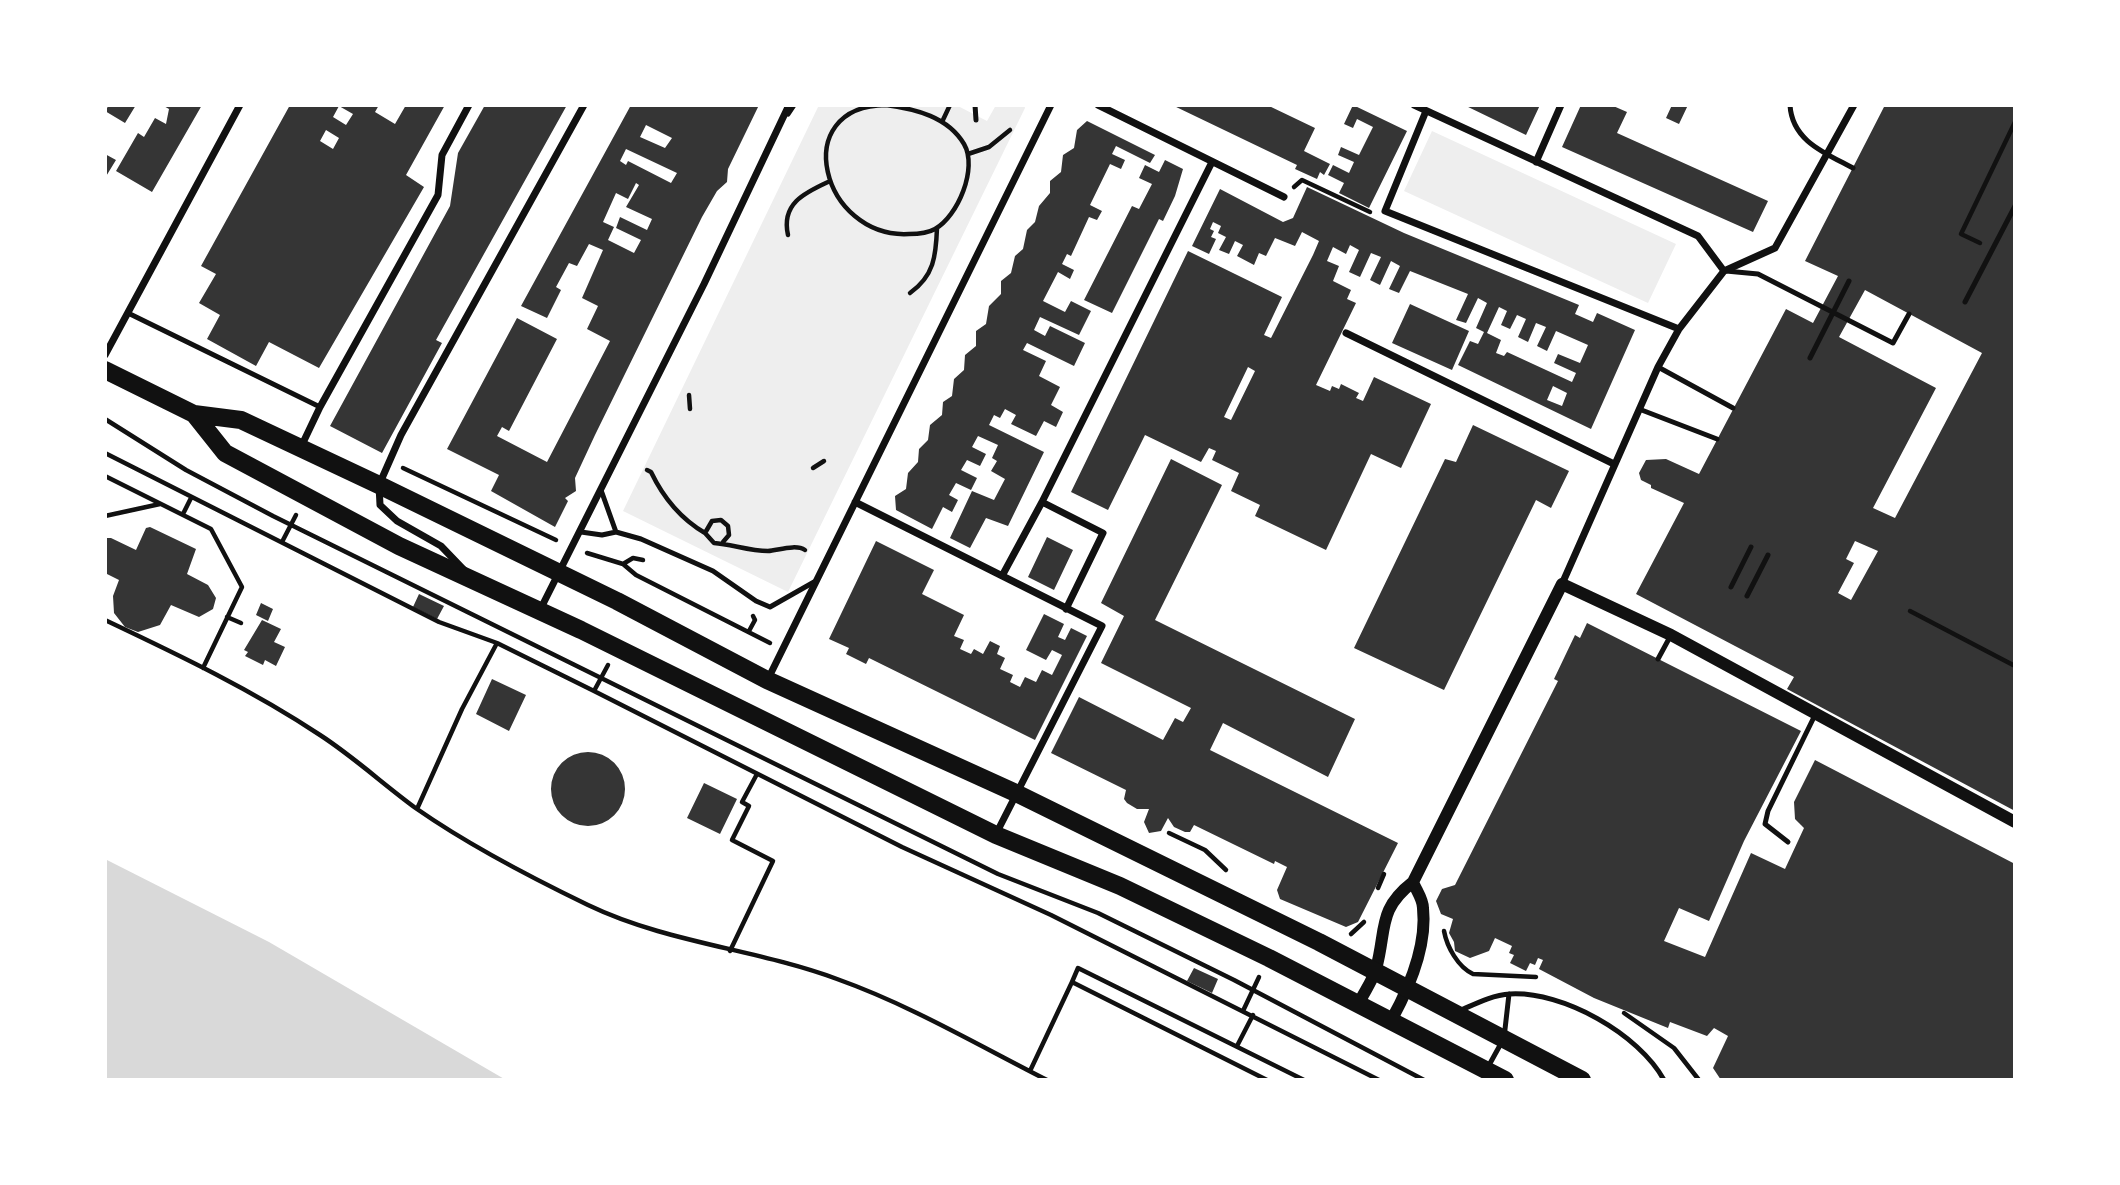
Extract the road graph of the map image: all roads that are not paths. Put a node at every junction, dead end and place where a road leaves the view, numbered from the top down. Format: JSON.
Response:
{"nodes":[{"id":1,"x":240,"y":105,"type":"edge"},
{"id":2,"x":469,"y":105,"type":"edge"},
{"id":3,"x":584,"y":105,"type":"edge"},
{"id":4,"x":791,"y":105,"type":"edge"},
{"id":5,"x":975,"y":105,"type":"edge"},
{"id":6,"x":1051,"y":105,"type":"edge"},
{"id":7,"x":1098,"y":105,"type":"edge"},
{"id":8,"x":1414,"y":105,"type":"edge"},
{"id":9,"x":1561,"y":105,"type":"edge"},
{"id":10,"x":1790,"y":105,"type":"edge"},
{"id":11,"x":1854,"y":105,"type":"edge"},
{"id":12,"x":1426,"y":111,"type":"junction"},
{"id":13,"x":976,"y":120,"type":"dead end"},
{"id":14,"x":1212,"y":162,"type":"junction"},
{"id":15,"x":1536,"y":162,"type":"junction"},
{"id":16,"x":1853,"y":168,"type":"dead end"},
{"id":17,"x":1284,"y":197,"type":"road end"},
{"id":18,"x":2015,"y":206,"type":"edge"},
{"id":19,"x":1724,"y":271,"type":"junction"},
{"id":20,"x":1849,"y":281,"type":"dead end"},
{"id":21,"x":1965,"y":302,"type":"dead end"},
{"id":22,"x":130,"y":314,"type":"junction"},
{"id":23,"x":1909,"y":314,"type":"dead end"},
{"id":24,"x":1679,"y":330,"type":"junction"},
{"id":25,"x":1346,"y":333,"type":"dead end"},
{"id":26,"x":105,"y":355,"type":"edge"},
{"id":27,"x":1810,"y":358,"type":"dead end"},
{"id":28,"x":1658,"y":367,"type":"junction"},
{"id":29,"x":105,"y":370,"type":"edge"},
{"id":30,"x":320,"y":407,"type":"junction"},
{"id":31,"x":1734,"y":408,"type":"dead end"},
{"id":32,"x":1639,"y":409,"type":"junction"},
{"id":33,"x":194,"y":414,"type":"junction"},
{"id":34,"x":1717,"y":439,"type":"dead end"},
{"id":35,"x":300,"y":450,"type":"junction"},
{"id":36,"x":1614,"y":464,"type":"junction"},
{"id":37,"x":379,"y":485,"type":"junction"},
{"id":38,"x":601,"y":490,"type":"junction"},
{"id":39,"x":855,"y":502,"type":"junction"},
{"id":40,"x":1042,"y":502,"type":"junction"},
{"id":41,"x":581,"y":532,"type":"junction"},
{"id":42,"x":616,"y":532,"type":"junction"},
{"id":43,"x":1751,"y":547,"type":"dead end"},
{"id":44,"x":1768,"y":555,"type":"dead end"},
{"id":45,"x":559,"y":575,"type":"junction"},
{"id":46,"x":1002,"y":576,"type":"junction"},
{"id":47,"x":816,"y":581,"type":"junction"},
{"id":48,"x":477,"y":584,"type":"junction"},
{"id":49,"x":1562,"y":584,"type":"junction"},
{"id":50,"x":1731,"y":587,"type":"dead end"},
{"id":51,"x":1747,"y":596,"type":"dead end"},
{"id":52,"x":1066,"y":609,"type":"junction"},
{"id":53,"x":539,"y":611,"type":"junction"},
{"id":54,"x":1671,"y":635,"type":"junction"},
{"id":55,"x":1658,"y":659,"type":"dead end"},
{"id":56,"x":767,"y":680,"type":"junction"},
{"id":57,"x":1815,"y":715,"type":"junction"},
{"id":58,"x":1018,"y":794,"type":"junction"},
{"id":59,"x":2013,"y":821,"type":"edge"},
{"id":60,"x":996,"y":835,"type":"junction"},
{"id":61,"x":1787,"y":842,"type":"dead end"},
{"id":62,"x":1413,"y":882,"type":"junction"},
{"id":63,"x":1376,"y":971,"type":"junction"},
{"id":64,"x":1409,"y":988,"type":"junction"},
{"id":65,"x":1509,"y":994,"type":"junction"},
{"id":66,"x":1359,"y":1003,"type":"junction"},
{"id":67,"x":1456,"y":1012,"type":"junction"},
{"id":68,"x":1392,"y":1019,"type":"junction"},
{"id":69,"x":1504,"y":1038,"type":"junction"},
{"id":70,"x":1486,"y":1070,"type":"junction"},
{"id":71,"x":1505,"y":1080,"type":"edge"},
{"id":72,"x":1582,"y":1080,"type":"edge"},
{"id":73,"x":1664,"y":1080,"type":"edge"}],
"edges":[{"from":1,"to":22,"type":"street"},
{"from":2,"to":30,"type":"street"},
{"from":3,"to":37,"type":"street"},
{"from":4,"to":38,"type":"street"},
{"from":5,"to":13,"type":"lane"},
{"from":6,"to":39,"type":"street"},
{"from":7,"to":14,"type":"street"},
{"from":8,"to":12,"type":"street"},
{"from":9,"to":15,"type":"street"},
{"from":10,"to":16,"type":"lane"},
{"from":11,"to":19,"type":"street"},
{"from":12,"to":15,"type":"street"},
{"from":12,"to":24,"type":"street"},
{"from":14,"to":17,"type":"street"},
{"from":14,"to":40,"type":"street"},
{"from":15,"to":19,"type":"street"},
{"from":18,"to":21,"type":"lane"},
{"from":19,"to":23,"type":"lane"},
{"from":19,"to":24,"type":"street"},
{"from":20,"to":27,"type":"lane"},
{"from":22,"to":26,"type":"street"},
{"from":22,"to":30,"type":"lane"},
{"from":24,"to":28,"type":"street"},
{"from":25,"to":36,"type":"street"},
{"from":28,"to":31,"type":"lane"},
{"from":28,"to":32,"type":"street"},
{"from":29,"to":33,"type":"main road"},
{"from":30,"to":35,"type":"street"},
{"from":32,"to":34,"type":"lane"},
{"from":32,"to":36,"type":"street"},
{"from":33,"to":35,"type":"main road"},
{"from":33,"to":48,"type":"main road"},
{"from":35,"to":37,"type":"main road"},
{"from":36,"to":49,"type":"street"},
{"from":37,"to":45,"type":"main road"},
{"from":37,"to":48,"type":"street"},
{"from":38,"to":41,"type":"street"},
{"from":38,"to":42,"type":"lane"},
{"from":39,"to":46,"type":"street"},
{"from":39,"to":47,"type":"street"},
{"from":40,"to":46,"type":"street"},
{"from":40,"to":52,"type":"street"},
{"from":41,"to":42,"type":"lane"},
{"from":41,"to":45,"type":"street"},
{"from":42,"to":47,"type":"lane"},
{"from":43,"to":50,"type":"lane"},
{"from":44,"to":51,"type":"lane"},
{"from":45,"to":53,"type":"street"},
{"from":45,"to":56,"type":"main road"},
{"from":46,"to":52,"type":"street"},
{"from":47,"to":56,"type":"street"},
{"from":48,"to":53,"type":"main road"},
{"from":49,"to":54,"type":"street"},
{"from":49,"to":62,"type":"street"},
{"from":52,"to":58,"type":"street"},
{"from":53,"to":60,"type":"main road"},
{"from":54,"to":55,"type":"lane"},
{"from":54,"to":57,"type":"street"},
{"from":56,"to":58,"type":"main road"},
{"from":57,"to":59,"type":"street"},
{"from":57,"to":61,"type":"lane"},
{"from":58,"to":60,"type":"street"},
{"from":58,"to":63,"type":"main road"},
{"from":60,"to":66,"type":"main road"},
{"from":62,"to":63,"type":"street"},
{"from":62,"to":64,"type":"street"},
{"from":63,"to":64,"type":"main road"},
{"from":63,"to":66,"type":"street"},
{"from":64,"to":67,"type":"main road"},
{"from":64,"to":68,"type":"street"},
{"from":65,"to":67,"type":"lane"},
{"from":65,"to":69,"type":"lane"},
{"from":65,"to":73,"type":"lane"},
{"from":66,"to":68,"type":"main road"},
{"from":67,"to":69,"type":"main road"},
{"from":68,"to":70,"type":"main road"},
{"from":69,"to":70,"type":"lane"},
{"from":69,"to":72,"type":"main road"},
{"from":70,"to":71,"type":"main road"}]}
